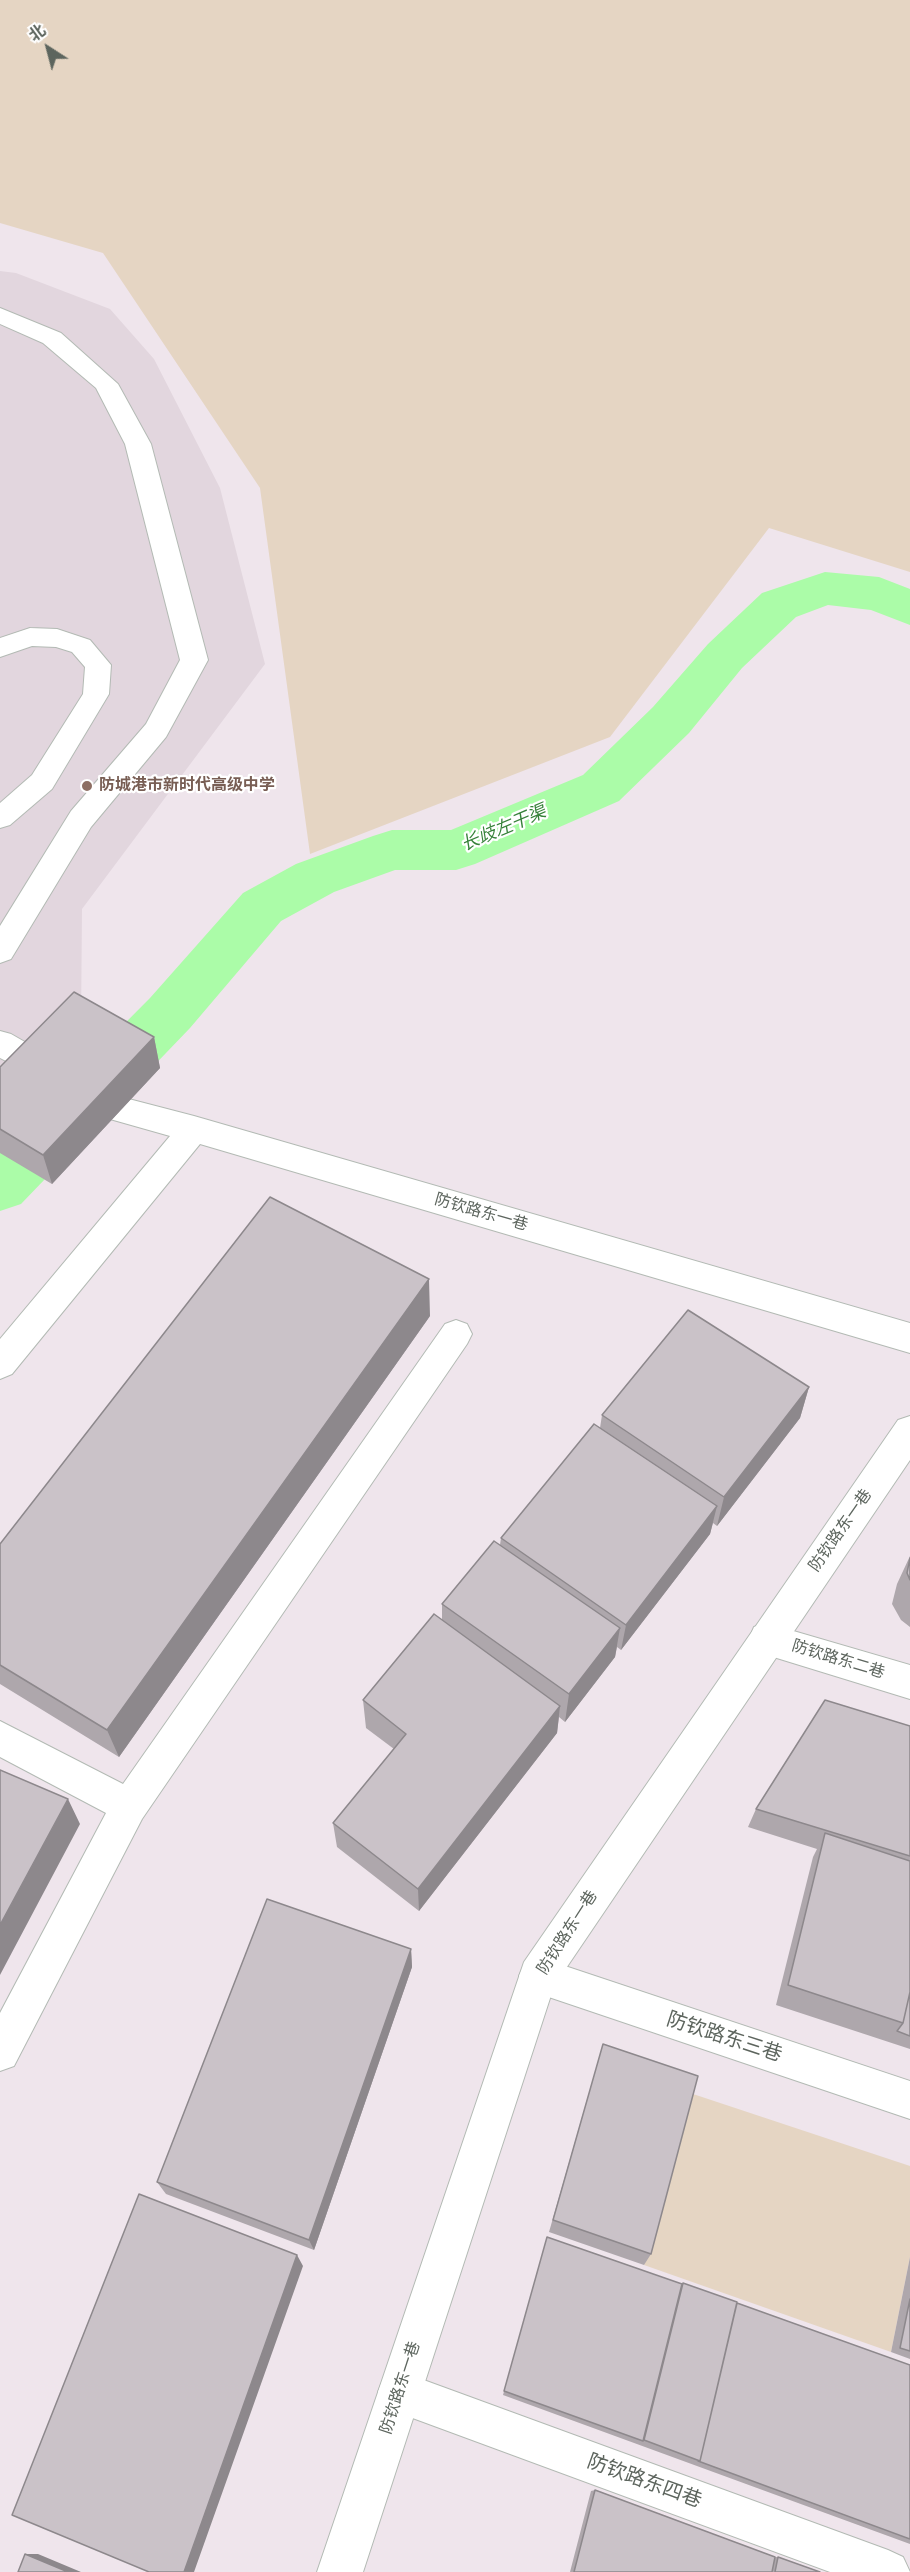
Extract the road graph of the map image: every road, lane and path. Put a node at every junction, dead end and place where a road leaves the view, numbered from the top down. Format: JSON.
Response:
{"nodes":[{"id":1,"x":0,"y":315,"type":"edge"},
{"id":2,"x":0,"y":648,"type":"edge"},
{"id":3,"x":0,"y":818,"type":"edge"},
{"id":4,"x":0,"y":951,"type":"edge"},
{"id":5,"x":0,"y":1043,"type":"edge"},
{"id":6,"x":40,"y":1066,"type":"edge"},
{"id":7,"x":121,"y":1110,"type":"dead end"},
{"id":8,"x":194,"y":1129,"type":"junction"},
{"id":9,"x":456,"y":1334,"type":"dead end"},
{"id":10,"x":910,"y":1338,"type":"edge"},
{"id":11,"x":0,"y":1364,"type":"edge"},
{"id":12,"x":910,"y":1431,"type":"edge"},
{"id":13,"x":766,"y":1639,"type":"junction"},
{"id":14,"x":910,"y":1682,"type":"edge"},
{"id":15,"x":0,"y":1738,"type":"edge"},
{"id":16,"x":129,"y":1806,"type":"junction"},
{"id":17,"x":538,"y":1976,"type":"junction"},
{"id":18,"x":0,"y":2052,"type":"edge"},
{"id":19,"x":910,"y":2100,"type":"edge"},
{"id":20,"x":399,"y":2392,"type":"junction"},
{"id":21,"x":340,"y":2572,"type":"edge"},
{"id":22,"x":888,"y":2572,"type":"edge"}],
"edges":[{"from":1,"to":4,"type":"street"},
{"from":2,"to":3,"type":"lane"},
{"from":5,"to":6,"type":"street"},
{"from":7,"to":8,"type":"street","name":"防钦路东一巷"},
{"from":8,"to":10,"type":"street","name":"防钦路东一巷"},
{"from":8,"to":11,"type":"street"},
{"from":9,"to":16,"type":"lane"},
{"from":12,"to":13,"type":"street","name":"防钦路东一巷"},
{"from":13,"to":14,"type":"lane","name":"防钦路东二巷"},
{"from":13,"to":17,"type":"street","name":"防钦路东一巷"},
{"from":15,"to":16,"type":"lane"},
{"from":16,"to":18,"type":"lane"},
{"from":17,"to":19,"type":"lane","name":"防钦路东三巷"},
{"from":17,"to":20,"type":"street","name":"防钦路东一巷"},
{"from":20,"to":21,"type":"street","name":"防钦路东一巷"},
{"from":20,"to":22,"type":"lane","name":"防钦路东四巷"}]}
